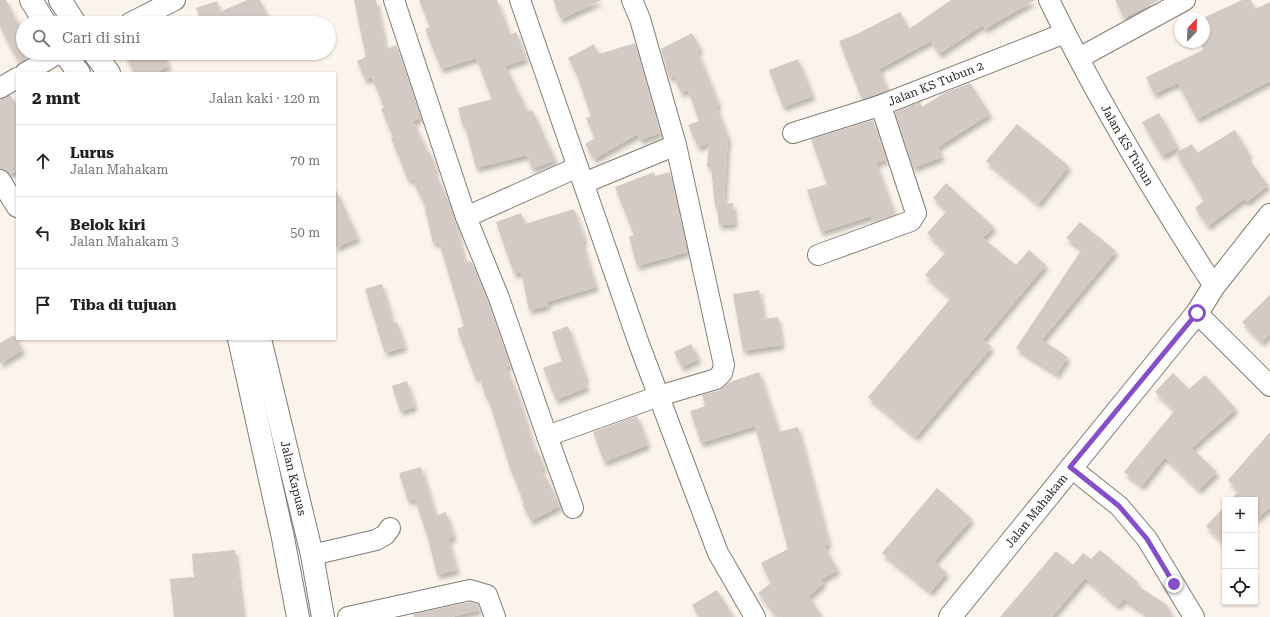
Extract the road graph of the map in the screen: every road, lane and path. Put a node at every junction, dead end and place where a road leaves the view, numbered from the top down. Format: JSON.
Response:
{"nodes":[{"id":1,"x":31,"y":0,"type":"edge"},
{"id":2,"x":60,"y":0,"type":"edge"},
{"id":3,"x":175,"y":0,"type":"edge"},
{"id":4,"x":394,"y":0,"type":"edge"},
{"id":5,"x":520,"y":0,"type":"edge"},
{"id":6,"x":632,"y":0,"type":"edge"},
{"id":7,"x":1049,"y":0,"type":"edge"},
{"id":8,"x":1185,"y":0,"type":"edge"},
{"id":9,"x":41,"y":16,"type":"edge"},
{"id":10,"x":70,"y":16,"type":"edge"},
{"id":11,"x":144,"y":16,"type":"edge"},
{"id":12,"x":1065,"y":33,"type":"junction"},
{"id":13,"x":1079,"y":58,"type":"junction"},
{"id":14,"x":46,"y":60,"type":"edge"},
{"id":15,"x":69,"y":60,"type":"edge"},
{"id":16,"x":99,"y":60,"type":"edge"},
{"id":17,"x":27,"y":72,"type":"edge"},
{"id":18,"x":78,"y":72,"type":"edge"},
{"id":19,"x":108,"y":72,"type":"edge"},
{"id":20,"x":16,"y":79,"type":"edge"},
{"id":21,"x":0,"y":88,"type":"edge"},
{"id":22,"x":879,"y":106,"type":"junction"},
{"id":23,"x":793,"y":133,"type":"dead end"},
{"id":24,"x":676,"y":145,"type":"junction"},
{"id":25,"x":581,"y":175,"type":"junction"},
{"id":26,"x":0,"y":180,"type":"edge"},
{"id":27,"x":16,"y":205,"type":"edge"},
{"id":28,"x":1270,"y":215,"type":"edge"},
{"id":29,"x":466,"y":217,"type":"junction"},
{"id":30,"x":818,"y":255,"type":"dead end"},
{"id":31,"x":1214,"y":286,"type":"junction"},
{"id":32,"x":1197,"y":313,"type":"junction"},
{"id":33,"x":239,"y":340,"type":"edge"},
{"id":34,"x":260,"y":340,"type":"edge"},
{"id":35,"x":1270,"y":386,"type":"edge"},
{"id":36,"x":659,"y":396,"type":"junction"},
{"id":37,"x":548,"y":436,"type":"junction"},
{"id":38,"x":1070,"y":467,"type":"junction"},
{"id":39,"x":573,"y":508,"type":"dead end"},
{"id":40,"x":390,"y":528,"type":"dead end"},
{"id":41,"x":312,"y":555,"type":"junction"},
{"id":42,"x":955,"y":615,"type":"edge"},
{"id":43,"x":298,"y":617,"type":"edge"},
{"id":44,"x":323,"y":617,"type":"edge"},
{"id":45,"x":348,"y":617,"type":"edge"},
{"id":46,"x":495,"y":617,"type":"edge"},
{"id":47,"x":755,"y":617,"type":"edge"},
{"id":48,"x":1194,"y":617,"type":"edge"}],
"edges":[{"from":1,"to":9,"type":"street"},
{"from":2,"to":10,"type":"street"},
{"from":3,"to":11,"type":"street"},
{"from":4,"to":29,"type":"street"},
{"from":5,"to":25,"type":"street"},
{"from":6,"to":24,"type":"street"},
{"from":7,"to":12,"type":"street","name":"Jalan KS Tubun"},
{"from":8,"to":13,"type":"street"},
{"from":12,"to":13,"type":"street","name":"Jalan KS Tubun"},
{"from":12,"to":22,"type":"street","name":"Jalan KS Tubun 2"},
{"from":13,"to":31,"type":"street","name":"Jalan KS Tubun"},
{"from":14,"to":17,"type":"street"},
{"from":15,"to":18,"type":"street"},
{"from":16,"to":19,"type":"street"},
{"from":20,"to":21,"type":"street"},
{"from":22,"to":23,"type":"street"},
{"from":22,"to":30,"type":"street","name":"Jalan KS Tubun 2"},
{"from":24,"to":25,"type":"street"},
{"from":24,"to":36,"type":"street"},
{"from":25,"to":29,"type":"street"},
{"from":25,"to":36,"type":"street"},
{"from":26,"to":27,"type":"street"},
{"from":28,"to":31,"type":"street","name":"Jalan Mahakam"},
{"from":29,"to":37,"type":"street"},
{"from":31,"to":32,"type":"street","name":"Jalan Mahakam"},
{"from":32,"to":35,"type":"street"},
{"from":32,"to":38,"type":"street","name":"Jalan Mahakam"},
{"from":33,"to":43,"type":"street","name":"Jalan Kapuas"},
{"from":34,"to":41,"type":"street","name":"Jalan Kapuas"},
{"from":36,"to":37,"type":"street"},
{"from":36,"to":47,"type":"street"},
{"from":37,"to":39,"type":"street"},
{"from":38,"to":42,"type":"street","name":"Jalan Mahakam"},
{"from":38,"to":48,"type":"street"},
{"from":40,"to":41,"type":"street"},
{"from":41,"to":44,"type":"street","name":"Jalan Kapuas"},
{"from":45,"to":46,"type":"street"}]}
